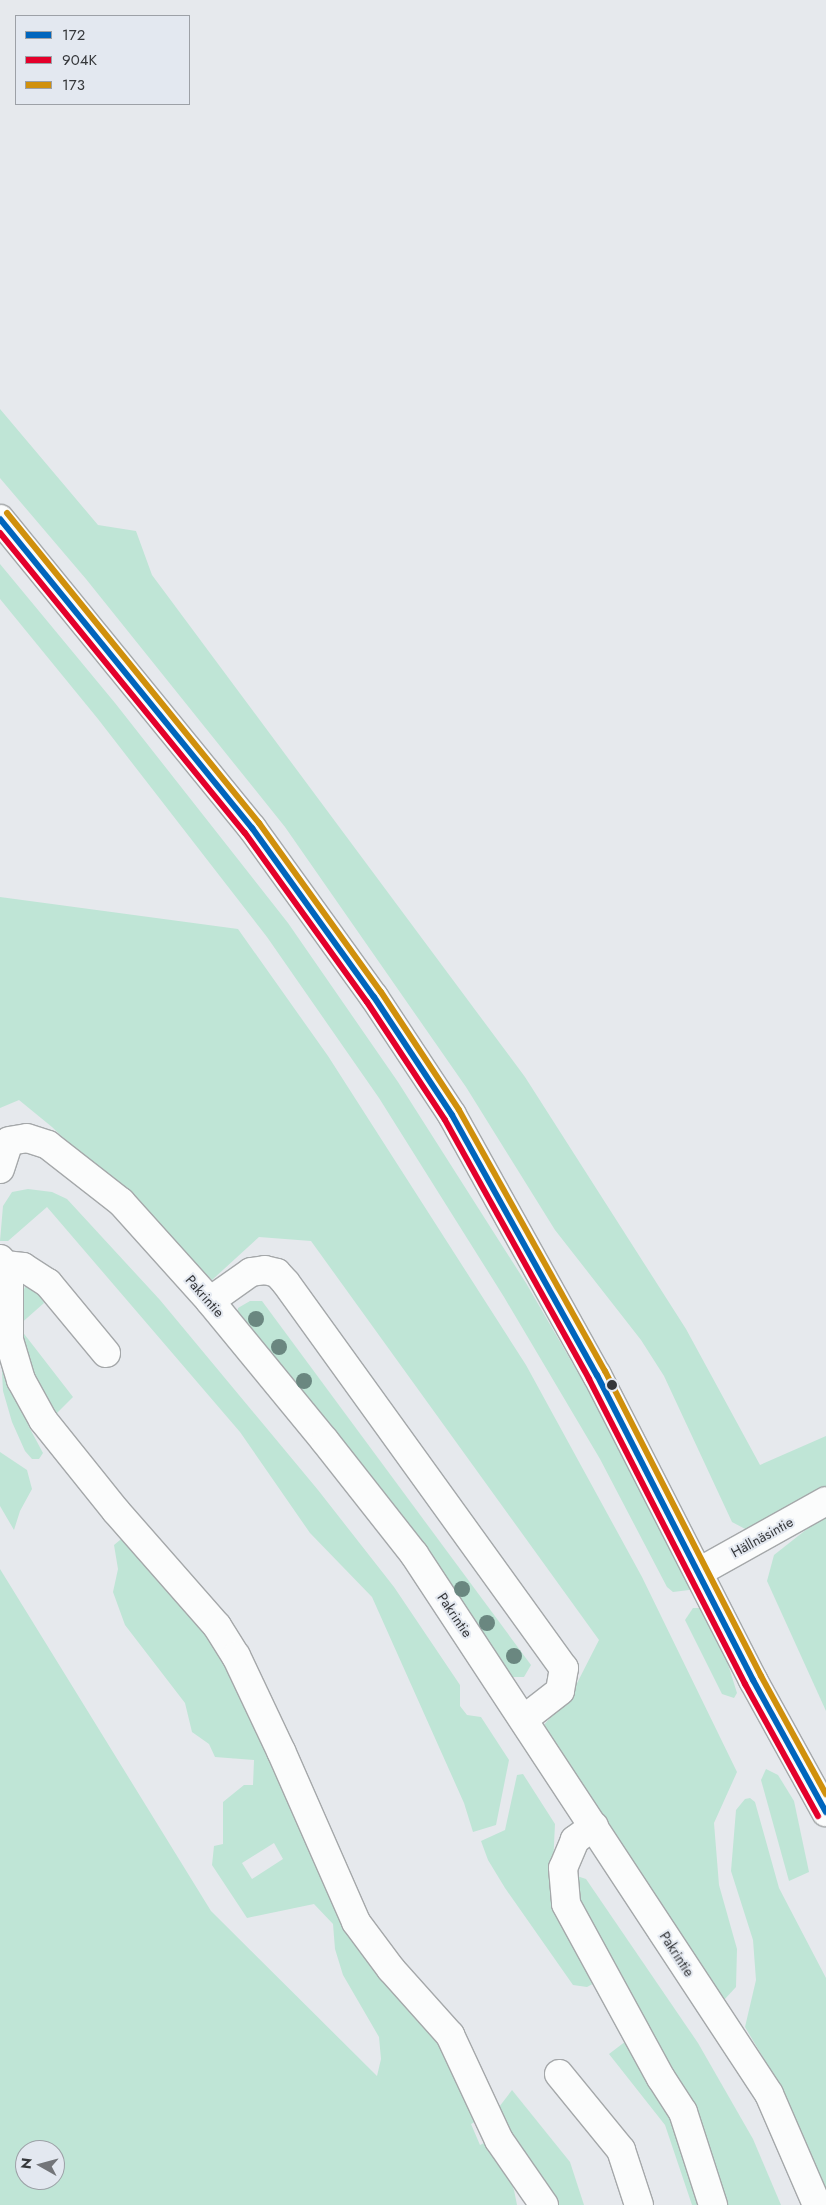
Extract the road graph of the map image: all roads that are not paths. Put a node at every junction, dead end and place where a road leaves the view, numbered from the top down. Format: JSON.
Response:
{"nodes":[{"id":1,"x":0,"y":519,"type":"edge"},
{"id":2,"x":0,"y":1169,"type":"edge"},
{"id":3,"x":2,"y":1262,"type":"edge"},
{"id":4,"x":210,"y":1301,"type":"junction"},
{"id":5,"x":106,"y":1353,"type":"dead end"},
{"id":6,"x":826,"y":1501,"type":"edge"},
{"id":7,"x":699,"y":1572,"type":"junction"},
{"id":8,"x":524,"y":1719,"type":"junction"},
{"id":9,"x":826,"y":1812,"type":"edge"},
{"id":10,"x":594,"y":1826,"type":"junction"},
{"id":11,"x":559,"y":2074,"type":"dead end"},
{"id":12,"x":544,"y":2205,"type":"edge"},
{"id":13,"x":639,"y":2205,"type":"edge"},
{"id":14,"x":713,"y":2205,"type":"edge"},
{"id":15,"x":817,"y":2205,"type":"edge"}],
"edges":[{"from":1,"to":7,"type":"street"},
{"from":2,"to":4,"type":"street","name":"Pakrintie"},
{"from":3,"to":5,"type":"street"},
{"from":3,"to":12,"type":"street"},
{"from":4,"to":8,"type":"street","name":"Pakrintie"},
{"from":4,"to":8,"type":"street"},
{"from":6,"to":7,"type":"street","name":"Hällnäsintie"},
{"from":7,"to":9,"type":"street"},
{"from":8,"to":10,"type":"street","name":"Pakrintie"},
{"from":10,"to":14,"type":"street"},
{"from":10,"to":15,"type":"street","name":"Pakrintie"},
{"from":11,"to":13,"type":"street"}]}
